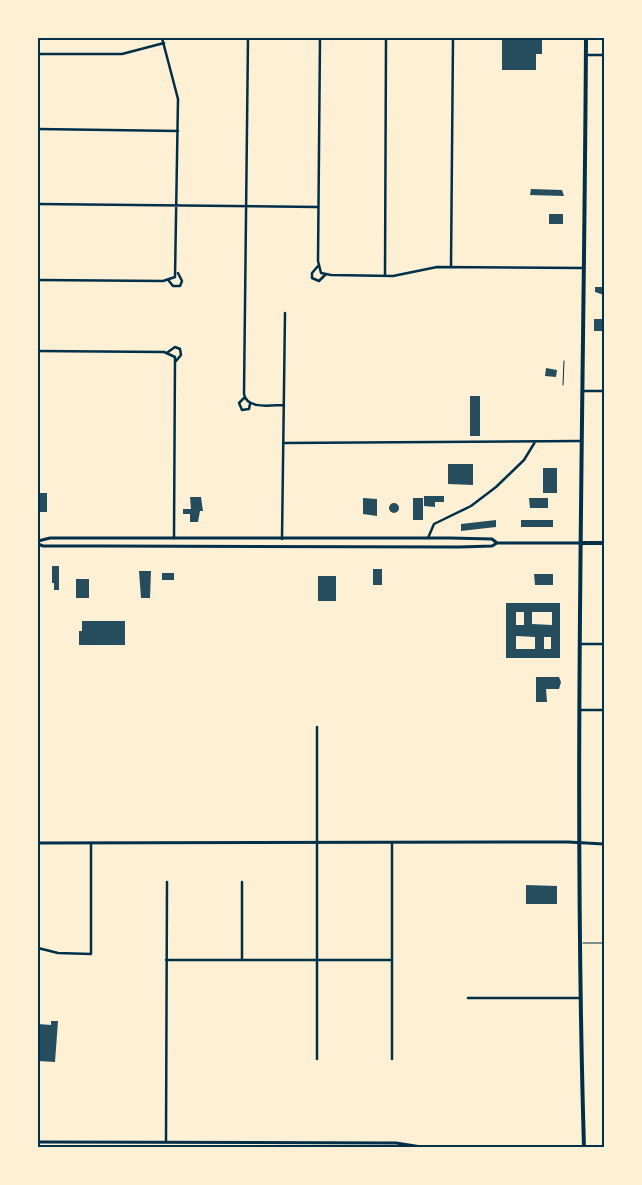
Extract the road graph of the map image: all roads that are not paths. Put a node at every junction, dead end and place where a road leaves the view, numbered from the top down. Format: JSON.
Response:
{"nodes":[{"id":1,"x":162,"y":38,"type":"edge"},
{"id":2,"x":248,"y":38,"type":"edge"},
{"id":3,"x":320,"y":38,"type":"edge"},
{"id":4,"x":386,"y":38,"type":"edge"},
{"id":5,"x":453,"y":38,"type":"edge"},
{"id":6,"x":586,"y":38,"type":"edge"},
{"id":7,"x":164,"y":44,"type":"junction"},
{"id":8,"x":38,"y":54,"type":"edge"},
{"id":9,"x":586,"y":55,"type":"junction"},
{"id":10,"x":604,"y":55,"type":"edge"},
{"id":11,"x":38,"y":129,"type":"edge"},
{"id":12,"x":178,"y":131,"type":"junction"},
{"id":13,"x":38,"y":204,"type":"edge"},
{"id":14,"x":177,"y":206,"type":"junction"},
{"id":15,"x":247,"y":206,"type":"junction"},
{"id":16,"x":318,"y":207,"type":"junction"},
{"id":17,"x":318,"y":266,"type":"junction"},
{"id":18,"x":451,"y":267,"type":"junction"},
{"id":19,"x":582,"y":268,"type":"junction"},
{"id":20,"x":177,"y":272,"type":"junction"},
{"id":21,"x":326,"y":275,"type":"junction"},
{"id":22,"x":385,"y":276,"type":"junction"},
{"id":23,"x":38,"y":280,"type":"edge"},
{"id":24,"x":169,"y":281,"type":"junction"},
{"id":25,"x":286,"y":313,"type":"dead end"},
{"id":26,"x":38,"y":351,"type":"edge"},
{"id":27,"x":167,"y":352,"type":"junction"},
{"id":28,"x":176,"y":361,"type":"junction"},
{"id":29,"x":564,"y":361,"type":"dead end"},
{"id":30,"x":563,"y":385,"type":"dead end"},
{"id":31,"x":582,"y":391,"type":"junction"},
{"id":32,"x":604,"y":391,"type":"edge"},
{"id":33,"x":245,"y":397,"type":"junction"},
{"id":34,"x":250,"y":404,"type":"junction"},
{"id":35,"x":284,"y":406,"type":"junction"},
{"id":36,"x":581,"y":441,"type":"junction"},
{"id":37,"x":535,"y":442,"type":"junction"},
{"id":38,"x":283,"y":443,"type":"junction"},
{"id":39,"x":110,"y":538,"type":"junction"},
{"id":40,"x":130,"y":538,"type":"junction"},
{"id":41,"x":174,"y":538,"type":"junction"},
{"id":42,"x":428,"y":538,"type":"junction"},
{"id":43,"x":450,"y":538,"type":"junction"},
{"id":44,"x":277,"y":539,"type":"junction"},
{"id":45,"x":282,"y":539,"type":"junction"},
{"id":46,"x":299,"y":539,"type":"junction"},
{"id":47,"x":38,"y":542,"type":"edge"},
{"id":48,"x":497,"y":543,"type":"junction"},
{"id":49,"x":580,"y":543,"type":"junction"},
{"id":50,"x":604,"y":543,"type":"edge"},
{"id":51,"x":110,"y":546,"type":"junction"},
{"id":52,"x":130,"y":546,"type":"junction"},
{"id":53,"x":277,"y":546,"type":"junction"},
{"id":54,"x":299,"y":546,"type":"junction"},
{"id":55,"x":427,"y":546,"type":"junction"},
{"id":56,"x":450,"y":546,"type":"junction"},
{"id":57,"x":580,"y":644,"type":"junction"},
{"id":58,"x":604,"y":644,"type":"edge"},
{"id":59,"x":580,"y":710,"type":"junction"},
{"id":60,"x":604,"y":710,"type":"edge"},
{"id":61,"x":317,"y":727,"type":"dead end"},
{"id":62,"x":38,"y":842,"type":"edge"},
{"id":63,"x":91,"y":842,"type":"junction"},
{"id":64,"x":317,"y":843,"type":"junction"},
{"id":65,"x":581,"y":843,"type":"junction"},
{"id":66,"x":392,"y":844,"type":"junction"},
{"id":67,"x":604,"y":844,"type":"edge"},
{"id":68,"x":167,"y":882,"type":"dead end"},
{"id":69,"x":242,"y":882,"type":"dead end"},
{"id":70,"x":604,"y":942,"type":"edge"},
{"id":71,"x":581,"y":943,"type":"junction"},
{"id":72,"x":38,"y":948,"type":"edge"},
{"id":73,"x":166,"y":960,"type":"junction"},
{"id":74,"x":242,"y":960,"type":"junction"},
{"id":75,"x":317,"y":960,"type":"junction"},
{"id":76,"x":392,"y":960,"type":"junction"},
{"id":77,"x":468,"y":998,"type":"dead end"},
{"id":78,"x":581,"y":998,"type":"junction"},
{"id":79,"x":317,"y":1059,"type":"dead end"},
{"id":80,"x":392,"y":1059,"type":"dead end"},
{"id":81,"x":38,"y":1142,"type":"edge"},
{"id":82,"x":58,"y":1142,"type":"junction"},
{"id":83,"x":166,"y":1142,"type":"junction"},
{"id":84,"x":241,"y":1145,"type":"edge"},
{"id":85,"x":367,"y":1145,"type":"edge"},
{"id":86,"x":58,"y":1148,"type":"edge"},
{"id":87,"x":428,"y":1148,"type":"edge"},
{"id":88,"x":584,"y":1148,"type":"edge"}],
"edges":[{"from":1,"to":7,"type":"street"},
{"from":2,"to":15,"type":"street"},
{"from":3,"to":16,"type":"street"},
{"from":4,"to":22,"type":"street"},
{"from":5,"to":18,"type":"street"},
{"from":6,"to":9,"type":"main road"},
{"from":7,"to":8,"type":"street"},
{"from":7,"to":12,"type":"street"},
{"from":9,"to":10,"type":"street"},
{"from":9,"to":19,"type":"main road"},
{"from":11,"to":12,"type":"street"},
{"from":12,"to":14,"type":"street"},
{"from":13,"to":14,"type":"street"},
{"from":14,"to":15,"type":"street"},
{"from":14,"to":20,"type":"street"},
{"from":15,"to":16,"type":"street"},
{"from":15,"to":33,"type":"street"},
{"from":16,"to":17,"type":"street"},
{"from":17,"to":21,"type":"street"},
{"from":17,"to":21,"type":"street"},
{"from":18,"to":19,"type":"street"},
{"from":18,"to":22,"type":"street"},
{"from":19,"to":31,"type":"main road"},
{"from":20,"to":24,"type":"street"},
{"from":20,"to":24,"type":"street"},
{"from":21,"to":22,"type":"street"},
{"from":23,"to":24,"type":"street"},
{"from":25,"to":35,"type":"street"},
{"from":26,"to":27,"type":"street"},
{"from":27,"to":28,"type":"street"},
{"from":27,"to":28,"type":"street"},
{"from":28,"to":41,"type":"street"},
{"from":29,"to":30,"type":"lane"},
{"from":31,"to":32,"type":"street"},
{"from":31,"to":36,"type":"main road"},
{"from":33,"to":34,"type":"street"},
{"from":33,"to":34,"type":"street"},
{"from":34,"to":35,"type":"street"},
{"from":35,"to":38,"type":"street"},
{"from":36,"to":37,"type":"street"},
{"from":36,"to":49,"type":"main road"},
{"from":37,"to":38,"type":"street"},
{"from":37,"to":42,"type":"street"},
{"from":38,"to":45,"type":"street"},
{"from":39,"to":40,"type":"street"},
{"from":39,"to":47,"type":"street"},
{"from":39,"to":51,"type":"street"},
{"from":40,"to":41,"type":"street"},
{"from":40,"to":52,"type":"street"},
{"from":41,"to":44,"type":"street"},
{"from":42,"to":43,"type":"street"},
{"from":42,"to":46,"type":"street"},
{"from":42,"to":55,"type":"street"},
{"from":43,"to":48,"type":"street"},
{"from":43,"to":56,"type":"street"},
{"from":44,"to":45,"type":"street"},
{"from":44,"to":53,"type":"street"},
{"from":45,"to":46,"type":"street"},
{"from":46,"to":54,"type":"street"},
{"from":47,"to":51,"type":"street"},
{"from":48,"to":49,"type":"street"},
{"from":48,"to":56,"type":"street"},
{"from":49,"to":50,"type":"main road"},
{"from":49,"to":57,"type":"main road"},
{"from":51,"to":52,"type":"street"},
{"from":52,"to":53,"type":"street"},
{"from":53,"to":54,"type":"street"},
{"from":54,"to":55,"type":"street"},
{"from":55,"to":56,"type":"street"},
{"from":57,"to":58,"type":"street"},
{"from":57,"to":59,"type":"main road"},
{"from":59,"to":60,"type":"street"},
{"from":59,"to":65,"type":"main road"},
{"from":61,"to":64,"type":"street"},
{"from":62,"to":63,"type":"street"},
{"from":63,"to":64,"type":"street"},
{"from":63,"to":72,"type":"street"},
{"from":64,"to":66,"type":"street"},
{"from":64,"to":75,"type":"street"},
{"from":65,"to":66,"type":"street"},
{"from":65,"to":67,"type":"street"},
{"from":65,"to":71,"type":"main road"},
{"from":66,"to":76,"type":"street"},
{"from":68,"to":73,"type":"street"},
{"from":69,"to":74,"type":"street"},
{"from":70,"to":71,"type":"lane"},
{"from":71,"to":78,"type":"main road"},
{"from":73,"to":74,"type":"street"},
{"from":73,"to":83,"type":"street"},
{"from":74,"to":75,"type":"street"},
{"from":75,"to":76,"type":"street"},
{"from":75,"to":79,"type":"street"},
{"from":76,"to":80,"type":"street"},
{"from":77,"to":78,"type":"street"},
{"from":78,"to":88,"type":"main road"},
{"from":81,"to":82,"type":"street"},
{"from":82,"to":83,"type":"street"},
{"from":82,"to":86,"type":"street"},
{"from":83,"to":84,"type":"street"},
{"from":84,"to":85,"type":"street"},
{"from":85,"to":87,"type":"street"}]}
